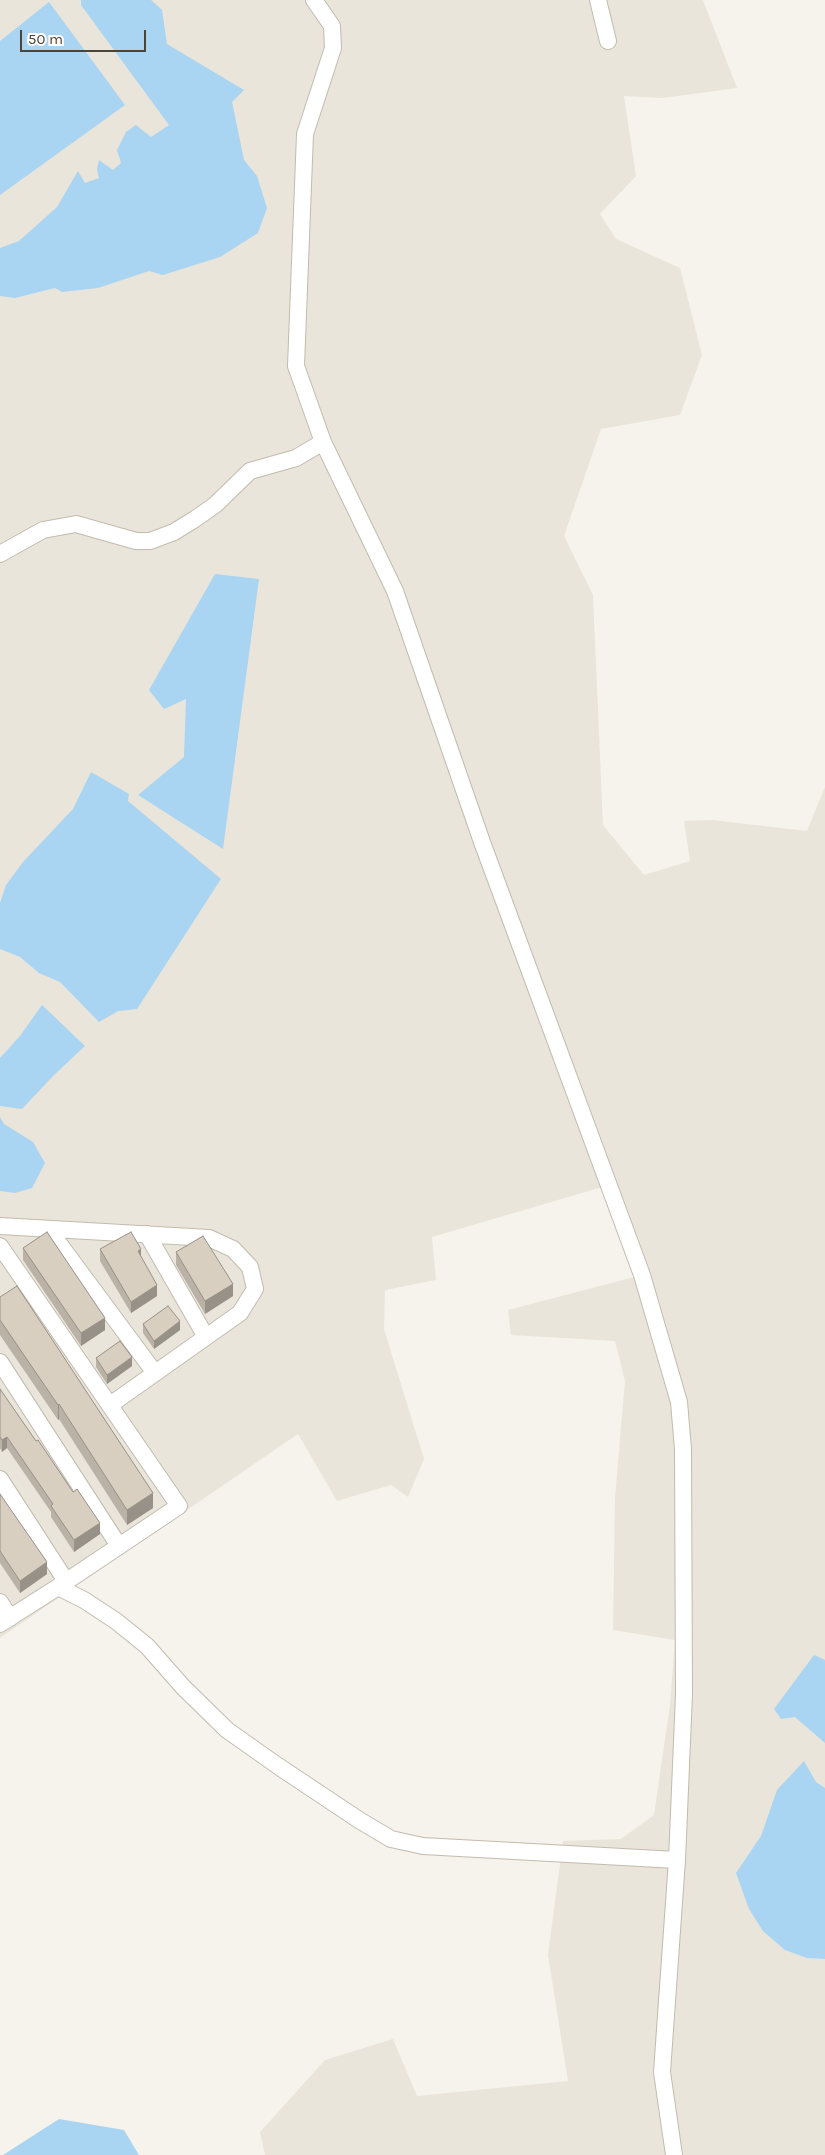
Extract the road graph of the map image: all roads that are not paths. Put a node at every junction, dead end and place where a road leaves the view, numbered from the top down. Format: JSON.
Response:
{"nodes":[{"id":1,"x":314,"y":0,"type":"edge"},
{"id":2,"x":598,"y":0,"type":"edge"},
{"id":3,"x":608,"y":41,"type":"dead end"},
{"id":4,"x":324,"y":442,"type":"junction"},
{"id":5,"x":0,"y":554,"type":"edge"},
{"id":6,"x":0,"y":1226,"type":"edge"},
{"id":7,"x":49,"y":1230,"type":"junction"},
{"id":8,"x":147,"y":1234,"type":"junction"},
{"id":9,"x":2,"y":1251,"type":"edge"},
{"id":10,"x":206,"y":1338,"type":"junction"},
{"id":11,"x":0,"y":1362,"type":"edge"},
{"id":12,"x":156,"y":1372,"type":"junction"},
{"id":13,"x":110,"y":1405,"type":"junction"},
{"id":14,"x":0,"y":1479,"type":"edge"},
{"id":15,"x":119,"y":1546,"type":"junction"},
{"id":16,"x":62,"y":1584,"type":"junction"},
{"id":17,"x":0,"y":1602,"type":"edge"},
{"id":18,"x":5,"y":1621,"type":"edge"},
{"id":19,"x":677,"y":1860,"type":"junction"},
{"id":20,"x":674,"y":2155,"type":"edge"}],
"edges":[{"from":1,"to":4,"type":"street"},
{"from":2,"to":3,"type":"street"},
{"from":4,"to":5,"type":"street"},
{"from":4,"to":19,"type":"street"},
{"from":6,"to":7,"type":"street"},
{"from":7,"to":8,"type":"street"},
{"from":7,"to":12,"type":"street"},
{"from":8,"to":10,"type":"street"},
{"from":8,"to":10,"type":"street"},
{"from":9,"to":13,"type":"street"},
{"from":10,"to":12,"type":"street"},
{"from":11,"to":15,"type":"street"},
{"from":12,"to":13,"type":"street"},
{"from":13,"to":15,"type":"street"},
{"from":14,"to":16,"type":"street"},
{"from":15,"to":16,"type":"street"},
{"from":16,"to":18,"type":"street"},
{"from":16,"to":19,"type":"street"},
{"from":17,"to":18,"type":"street"},
{"from":19,"to":20,"type":"street"}]}
